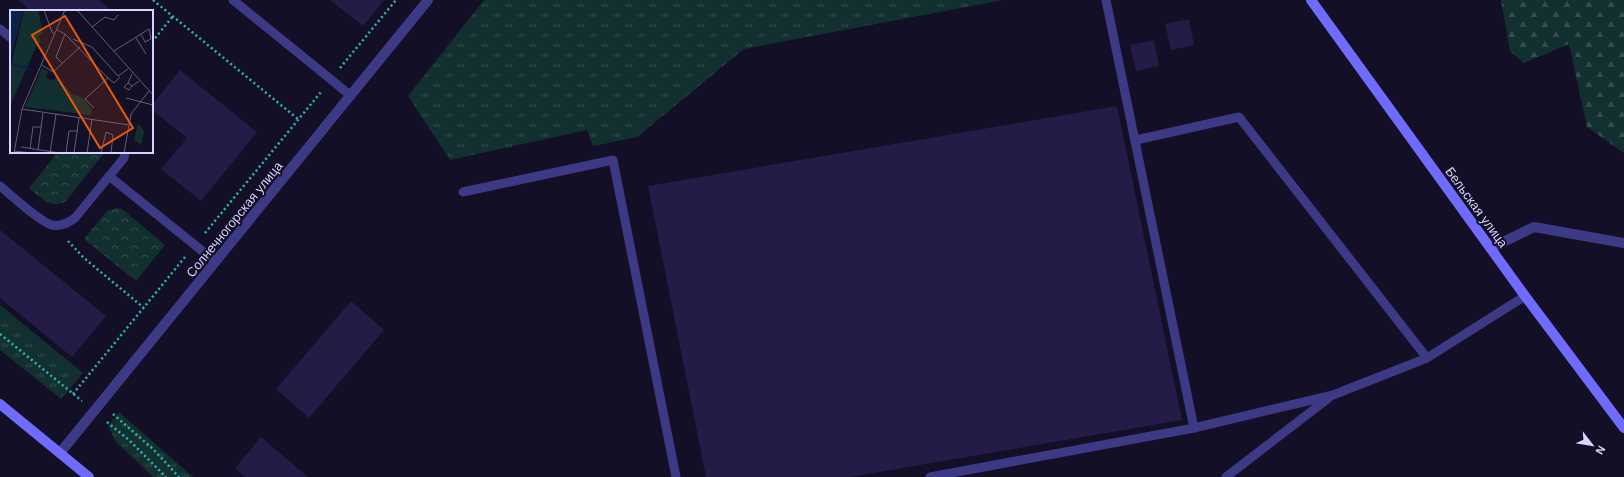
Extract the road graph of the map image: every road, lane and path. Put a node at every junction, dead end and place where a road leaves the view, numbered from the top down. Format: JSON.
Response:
{"nodes":[{"id":1,"x":153,"y":0,"type":"edge"},
{"id":2,"x":233,"y":0,"type":"edge"},
{"id":3,"x":396,"y":0,"type":"edge"},
{"id":4,"x":428,"y":0,"type":"edge"},
{"id":5,"x":1106,"y":0,"type":"edge"},
{"id":6,"x":1311,"y":0,"type":"edge"},
{"id":7,"x":172,"y":16,"type":"junction"},
{"id":8,"x":0,"y":29,"type":"edge"},
{"id":9,"x":10,"y":37,"type":"edge"},
{"id":10,"x":153,"y":41,"type":"edge"},
{"id":11,"x":331,"y":79,"type":"junction"},
{"id":12,"x":350,"y":95,"type":"junction"},
{"id":13,"x":298,"y":119,"type":"junction"},
{"id":14,"x":1136,"y":140,"type":"junction"},
{"id":15,"x":125,"y":153,"type":"edge"},
{"id":16,"x":109,"y":176,"type":"junction"},
{"id":17,"x":0,"y":186,"type":"edge"},
{"id":18,"x":463,"y":192,"type":"dead end"},
{"id":19,"x":60,"y":226,"type":"junction"},
{"id":20,"x":1624,"y":243,"type":"edge"},
{"id":21,"x":195,"y":245,"type":"junction"},
{"id":22,"x":1491,"y":248,"type":"junction"},
{"id":23,"x":216,"y":262,"type":"junction"},
{"id":24,"x":1525,"y":296,"type":"junction"},
{"id":25,"x":144,"y":308,"type":"junction"},
{"id":26,"x":0,"y":334,"type":"edge"},
{"id":27,"x":1427,"y":358,"type":"junction"},
{"id":28,"x":73,"y":394,"type":"junction"},
{"id":29,"x":1333,"y":395,"type":"junction"},
{"id":30,"x":0,"y":404,"type":"edge"},
{"id":31,"x":98,"y":407,"type":"junction"},
{"id":32,"x":1194,"y":428,"type":"junction"},
{"id":33,"x":1624,"y":428,"type":"edge"},
{"id":34,"x":60,"y":454,"type":"junction"},
{"id":35,"x":89,"y":477,"type":"edge"},
{"id":36,"x":166,"y":477,"type":"edge"},
{"id":37,"x":179,"y":477,"type":"edge"},
{"id":38,"x":676,"y":477,"type":"edge"},
{"id":39,"x":930,"y":477,"type":"edge"},
{"id":40,"x":1226,"y":477,"type":"edge"}],
"edges":[{"from":1,"to":7,"type":"path"},
{"from":2,"to":11,"type":"lane"},
{"from":3,"to":11,"type":"path"},
{"from":4,"to":12,"type":"street","name":"Солнечногорская улица"},
{"from":5,"to":14,"type":"lane"},
{"from":6,"to":22,"type":"street","name":"Бельская улица"},
{"from":7,"to":10,"type":"path"},
{"from":7,"to":13,"type":"path"},
{"from":8,"to":9,"type":"lane"},
{"from":11,"to":12,"type":"lane"},
{"from":11,"to":13,"type":"path"},
{"from":12,"to":23,"type":"street","name":"Солнечногорская улица"},
{"from":13,"to":21,"type":"path"},
{"from":14,"to":27,"type":"lane"},
{"from":14,"to":32,"type":"lane"},
{"from":15,"to":16,"type":"lane"},
{"from":16,"to":19,"type":"lane"},
{"from":16,"to":21,"type":"lane"},
{"from":17,"to":19,"type":"lane"},
{"from":18,"to":38,"type":"lane"},
{"from":19,"to":25,"type":"path"},
{"from":20,"to":22,"type":"street"},
{"from":21,"to":23,"type":"lane"},
{"from":21,"to":25,"type":"path"},
{"from":22,"to":24,"type":"street","name":"Бельская улица"},
{"from":23,"to":31,"type":"street","name":"Солнечногорская улица"},
{"from":24,"to":27,"type":"lane"},
{"from":24,"to":33,"type":"street","name":"Бельская улица"},
{"from":25,"to":28,"type":"path"},
{"from":26,"to":28,"type":"path"},
{"from":27,"to":29,"type":"lane"},
{"from":28,"to":31,"type":"path"},
{"from":29,"to":32,"type":"lane"},
{"from":29,"to":40,"type":"lane"},
{"from":30,"to":34,"type":"street"},
{"from":31,"to":34,"type":"street","name":"Солнечногорская улица"},
{"from":31,"to":36,"type":"path"},
{"from":31,"to":37,"type":"path"},
{"from":32,"to":39,"type":"lane"},
{"from":34,"to":35,"type":"street"}]}
